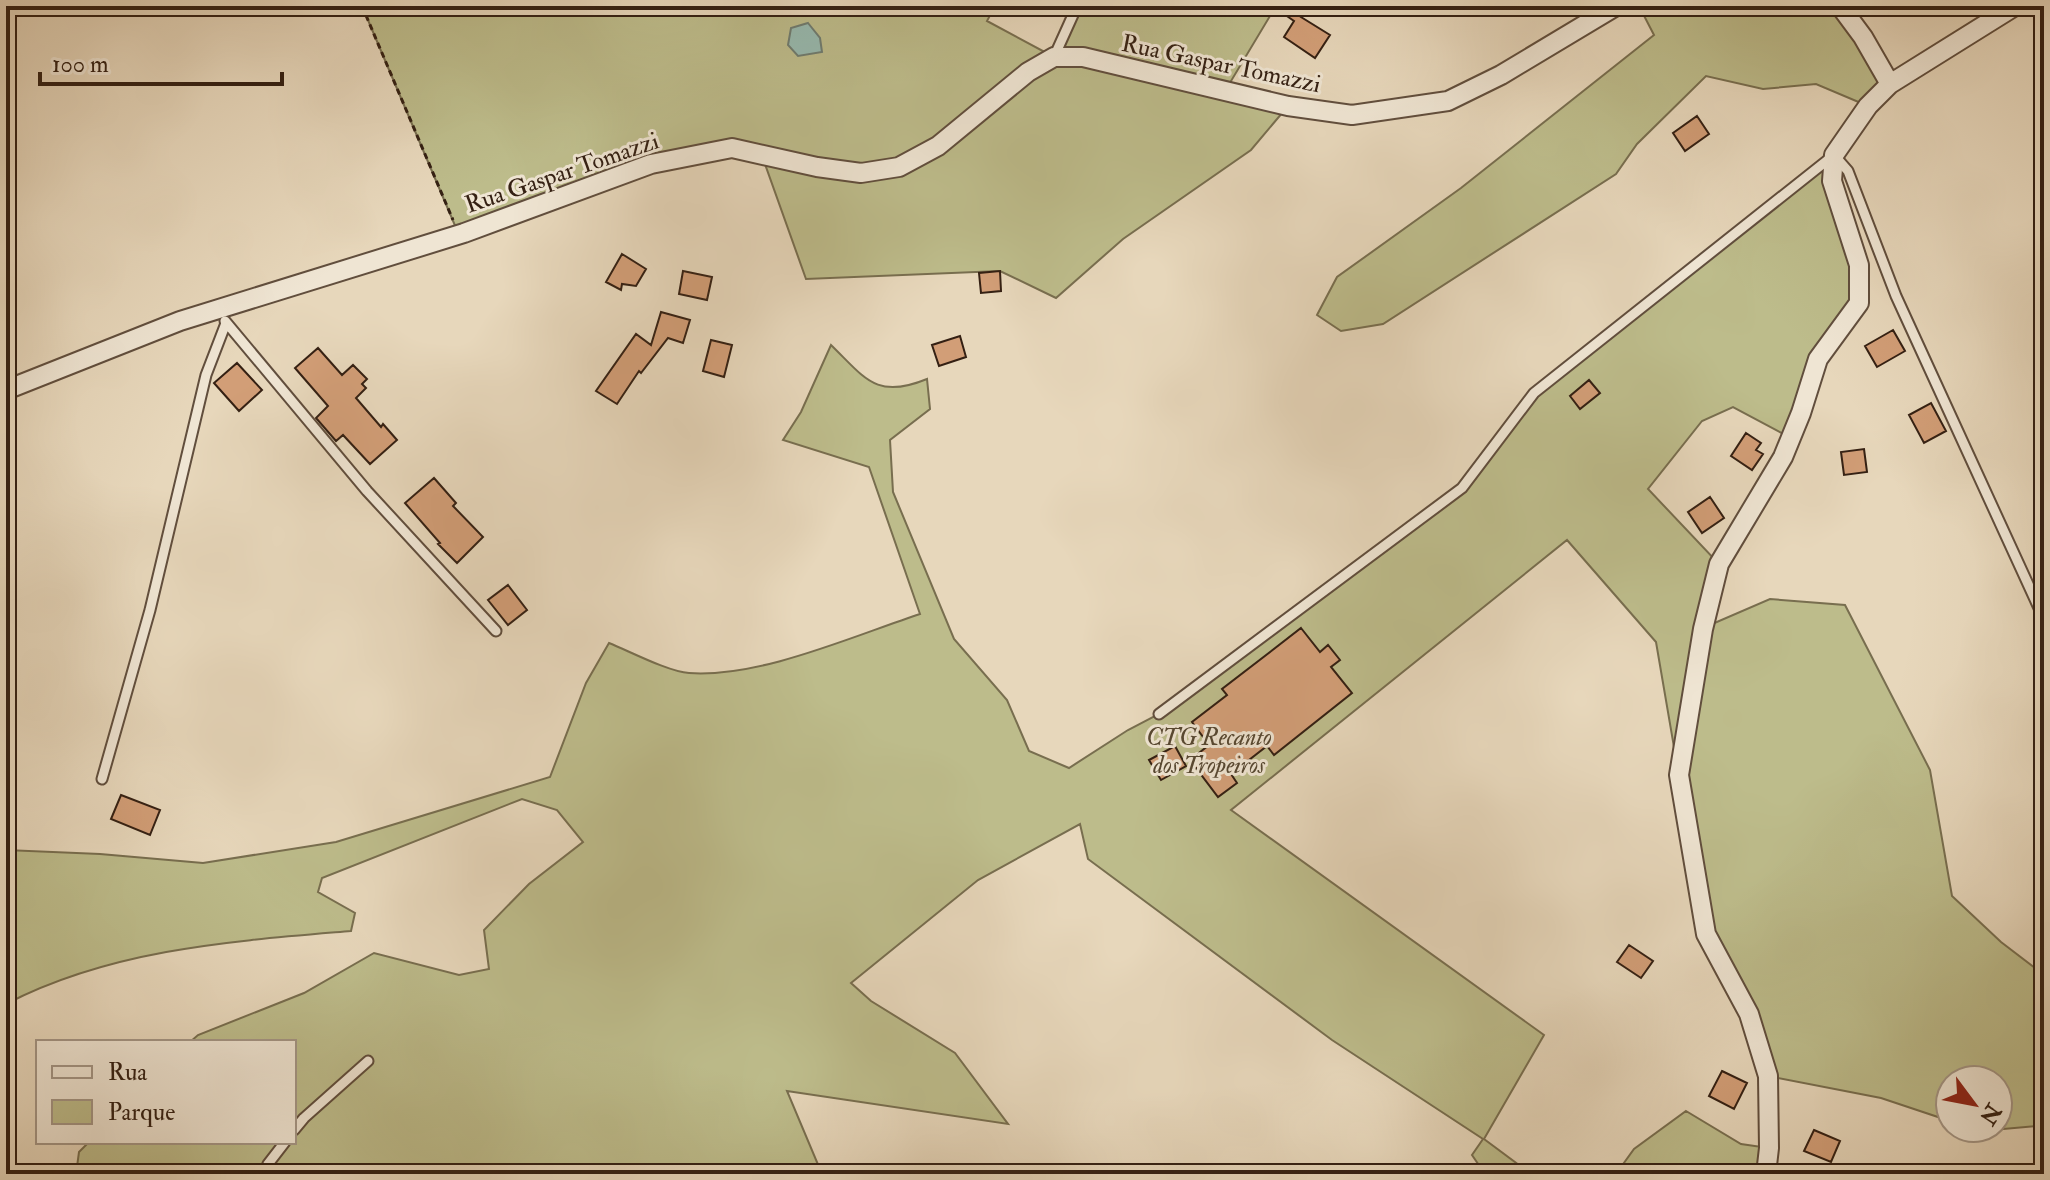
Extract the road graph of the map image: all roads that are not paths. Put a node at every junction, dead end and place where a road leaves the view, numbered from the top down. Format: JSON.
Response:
{"nodes":[{"id":1,"x":1077,"y":6,"type":"edge"},
{"id":2,"x":1616,"y":6,"type":"edge"},
{"id":3,"x":1840,"y":6,"type":"edge"},
{"id":4,"x":2015,"y":6,"type":"edge"},
{"id":5,"x":1054,"y":57,"type":"junction"},
{"id":6,"x":1890,"y":84,"type":"junction"},
{"id":7,"x":1834,"y":155,"type":"junction"},
{"id":8,"x":221,"y":316,"type":"junction"},
{"id":9,"x":6,"y":390,"type":"edge"},
{"id":10,"x":2044,"y":619,"type":"edge"},
{"id":11,"x":496,"y":631,"type":"dead end"},
{"id":12,"x":1159,"y":714,"type":"dead end"},
{"id":13,"x":102,"y":779,"type":"dead end"},
{"id":14,"x":368,"y":1061,"type":"dead end"},
{"id":15,"x":296,"y":1128,"type":"edge"},
{"id":16,"x":283,"y":1144,"type":"edge"},
{"id":17,"x":264,"y":1174,"type":"edge"},
{"id":18,"x":1766,"y":1174,"type":"edge"}],
"edges":[{"from":1,"to":5,"type":"lane"},
{"from":2,"to":5,"type":"street","name":"Rua Gaspar Tomazzi"},
{"from":3,"to":6,"type":"street"},
{"from":4,"to":6,"type":"street"},
{"from":5,"to":8,"type":"street","name":"Rua Gaspar Tomazzi"},
{"from":6,"to":7,"type":"street"},
{"from":7,"to":10,"type":"lane"},
{"from":7,"to":12,"type":"lane"},
{"from":7,"to":18,"type":"street"},
{"from":8,"to":9,"type":"street","name":"Rua Gaspar Tomazzi"},
{"from":8,"to":11,"type":"lane"},
{"from":8,"to":13,"type":"lane"},
{"from":14,"to":15,"type":"lane"},
{"from":16,"to":17,"type":"lane"}]}
